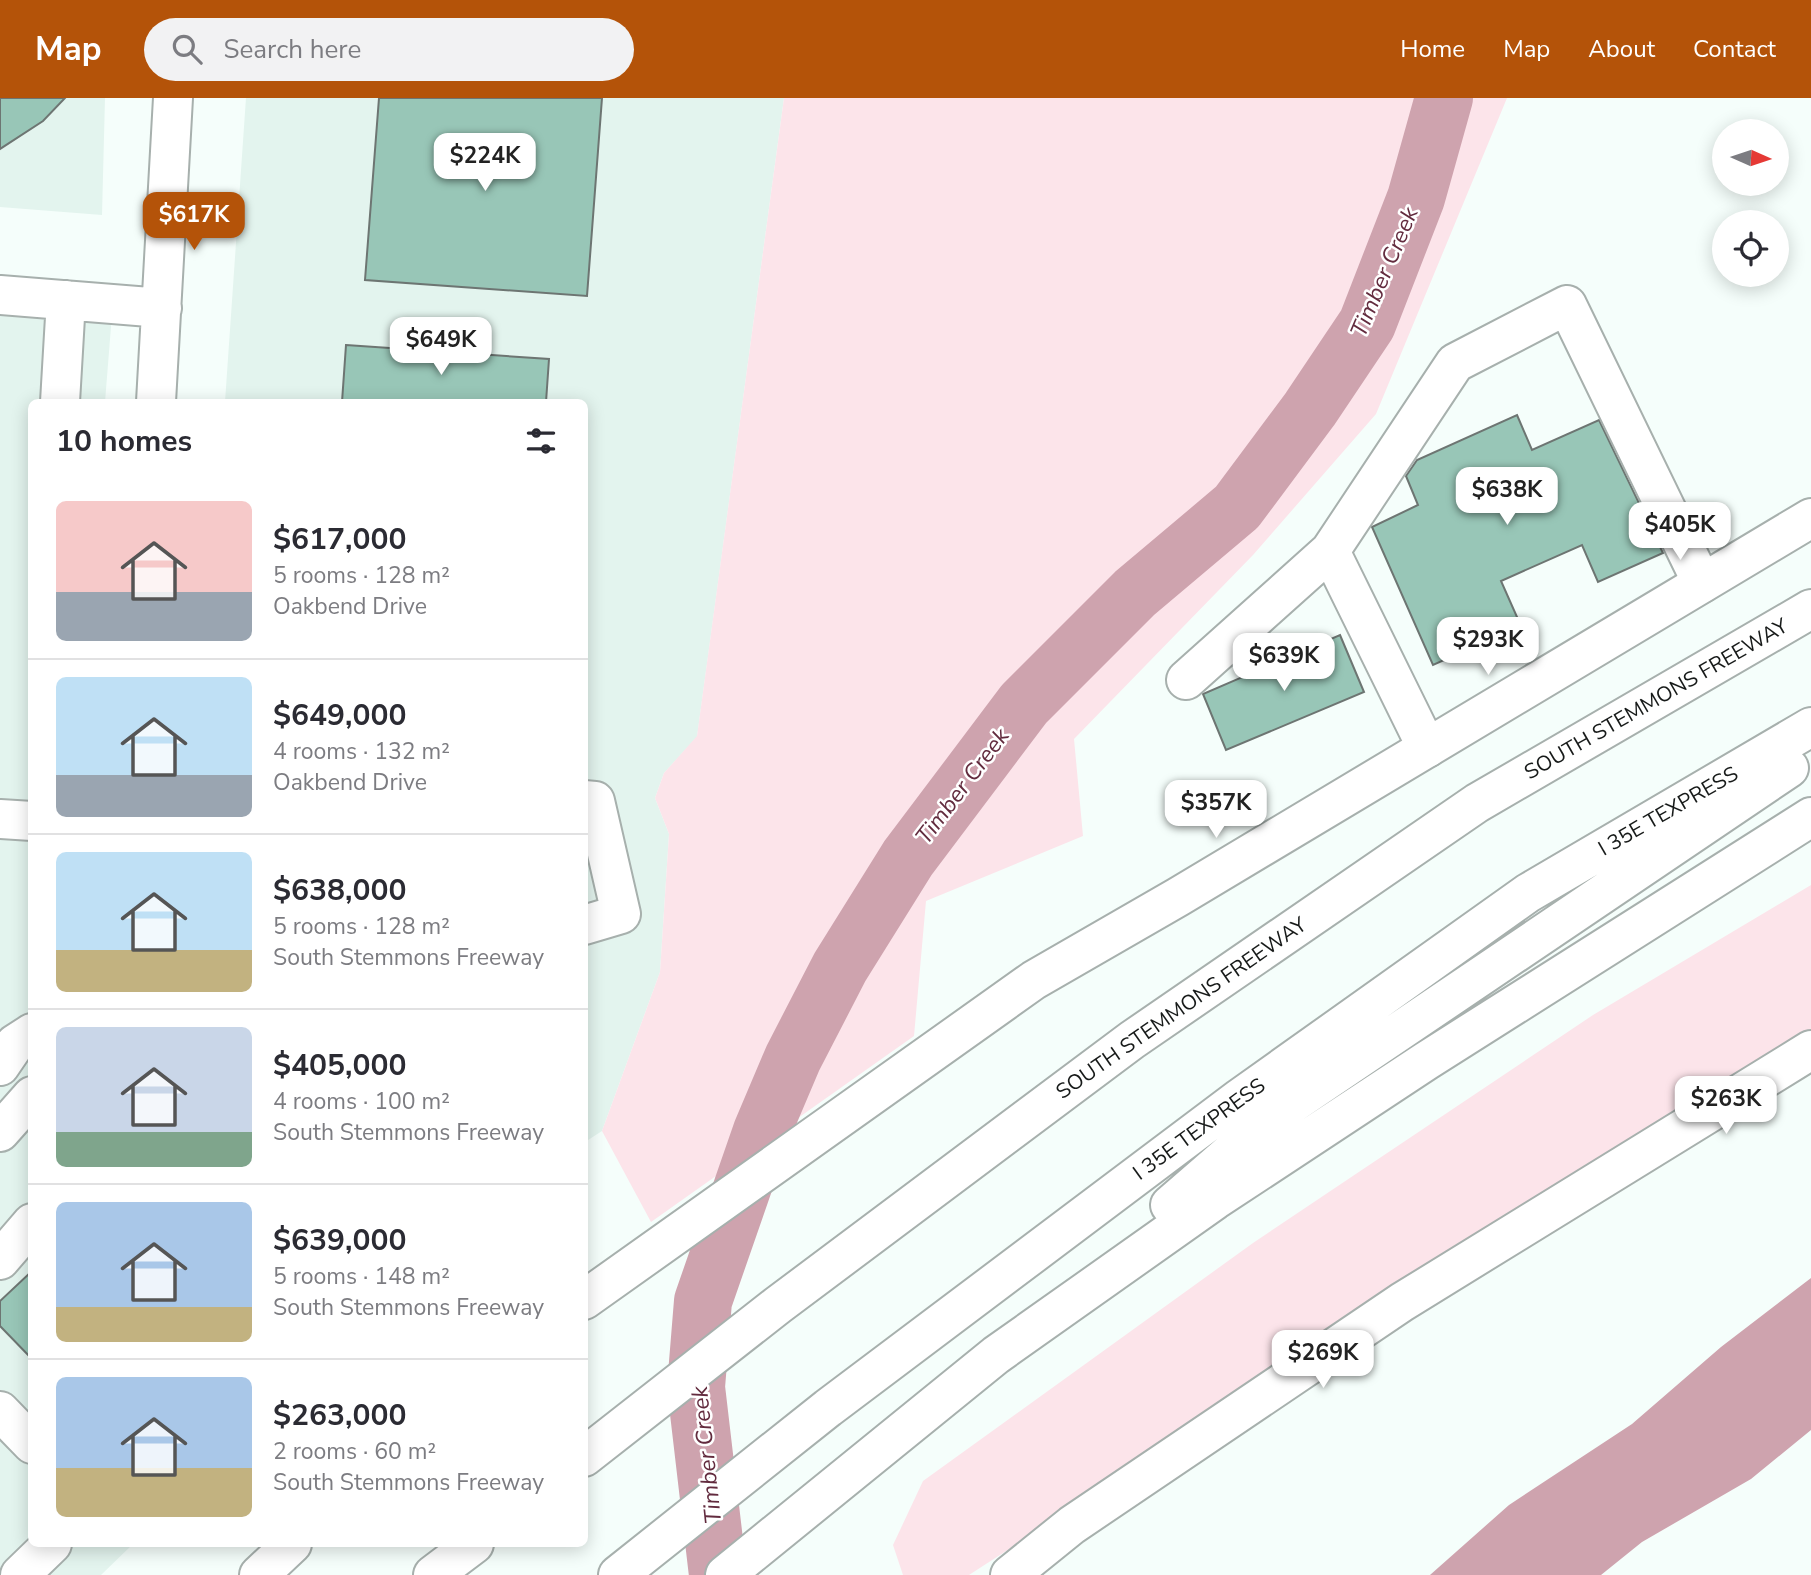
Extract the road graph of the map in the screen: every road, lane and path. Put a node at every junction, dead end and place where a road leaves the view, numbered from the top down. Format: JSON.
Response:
{"nodes":[{"id":1,"x":173,"y":98,"type":"edge"},
{"id":2,"x":0,"y":295,"type":"edge"},
{"id":3,"x":66,"y":300,"type":"junction"},
{"id":4,"x":162,"y":308,"type":"junction"},
{"id":5,"x":60,"y":399,"type":"edge"},
{"id":6,"x":156,"y":399,"type":"edge"},
{"id":7,"x":1811,"y":518,"type":"edge"},
{"id":8,"x":1330,"y":551,"type":"junction"},
{"id":9,"x":1702,"y":583,"type":"junction"},
{"id":10,"x":1811,"y":609,"type":"edge"},
{"id":11,"x":1186,"y":680,"type":"dead end"},
{"id":12,"x":1811,"y":727,"type":"edge"},
{"id":13,"x":1427,"y":748,"type":"junction"},
{"id":14,"x":1811,"y":752,"type":"edge"},
{"id":15,"x":588,"y":801,"type":"edge"},
{"id":16,"x":1811,"y":817,"type":"edge"},
{"id":17,"x":0,"y":819,"type":"edge"},
{"id":18,"x":28,"y":821,"type":"edge"},
{"id":19,"x":588,"y":924,"type":"edge"},
{"id":20,"x":28,"y":1036,"type":"edge"},
{"id":21,"x":1811,"y":1050,"type":"edge"},
{"id":22,"x":0,"y":1066,"type":"edge"},
{"id":23,"x":28,"y":1100,"type":"edge"},
{"id":24,"x":0,"y":1132,"type":"edge"},
{"id":25,"x":28,"y":1228,"type":"edge"},
{"id":26,"x":0,"y":1260,"type":"edge"},
{"id":27,"x":590,"y":1296,"type":"edge"},
{"id":28,"x":996,"y":1356,"type":"junction"},
{"id":29,"x":0,"y":1411,"type":"edge"},
{"id":30,"x":28,"y":1440,"type":"edge"},
{"id":31,"x":588,"y":1454,"type":"edge"},
{"id":32,"x":49,"y":1547,"type":"edge"},
{"id":33,"x":289,"y":1547,"type":"edge"},
{"id":34,"x":470,"y":1547,"type":"edge"},
{"id":35,"x":490,"y":1547,"type":"edge"},
{"id":36,"x":624,"y":1569,"type":"edge"},
{"id":37,"x":20,"y":1575,"type":"edge"},
{"id":38,"x":259,"y":1575,"type":"edge"},
{"id":39,"x":433,"y":1575,"type":"edge"},
{"id":40,"x":460,"y":1575,"type":"edge"},
{"id":41,"x":725,"y":1575,"type":"edge"},
{"id":42,"x":1010,"y":1575,"type":"edge"}],
"edges":[{"from":1,"to":4,"type":"main road"},
{"from":2,"to":3,"type":"main road"},
{"from":3,"to":4,"type":"main road"},
{"from":3,"to":5,"type":"main road"},
{"from":4,"to":6,"type":"main road"},
{"from":7,"to":9,"type":"main road"},
{"from":8,"to":9,"type":"main road"},
{"from":8,"to":11,"type":"main road"},
{"from":8,"to":13,"type":"main road"},
{"from":9,"to":13,"type":"main road"},
{"from":10,"to":31,"type":"main road","name":"SOUTH STEMMONS FREEWAY"},
{"from":12,"to":36,"type":"main road","name":"I 35E TEXPRESS"},
{"from":13,"to":27,"type":"main road"},
{"from":14,"to":28,"type":"main road"},
{"from":15,"to":19,"type":"main road"},
{"from":16,"to":28,"type":"main road"},
{"from":17,"to":18,"type":"main road"},
{"from":20,"to":22,"type":"main road"},
{"from":21,"to":42,"type":"main road"},
{"from":23,"to":24,"type":"main road"},
{"from":25,"to":26,"type":"main road"},
{"from":28,"to":41,"type":"main road"},
{"from":29,"to":30,"type":"main road"},
{"from":32,"to":37,"type":"main road"},
{"from":33,"to":38,"type":"main road"},
{"from":34,"to":39,"type":"main road"},
{"from":35,"to":40,"type":"main road"}]}
